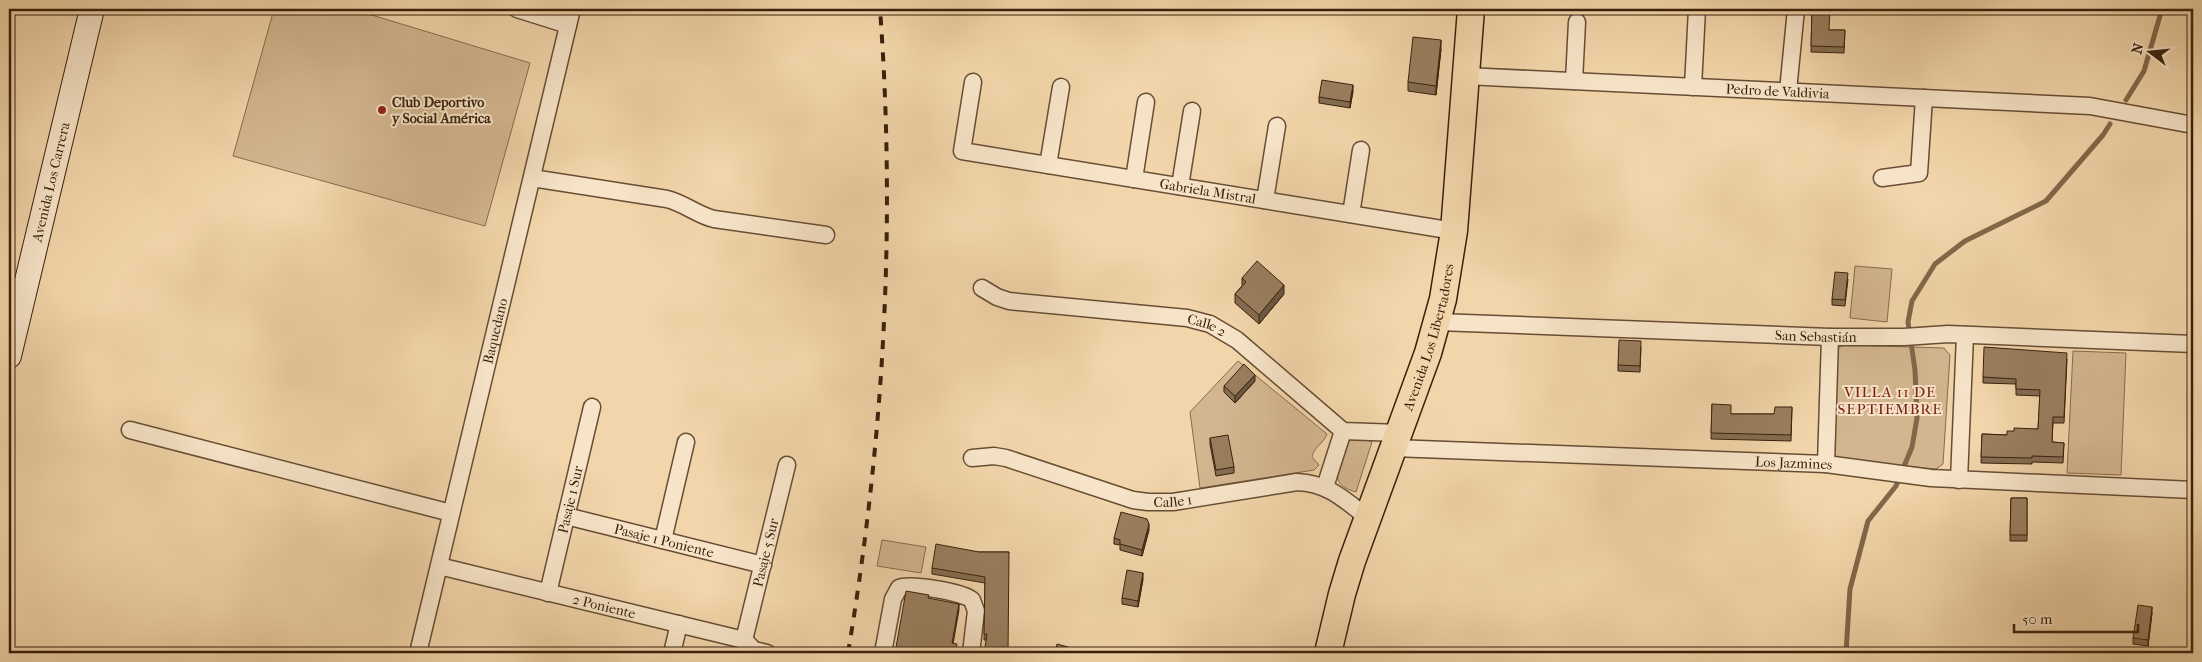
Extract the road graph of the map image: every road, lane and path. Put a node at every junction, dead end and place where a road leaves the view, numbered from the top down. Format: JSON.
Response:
{"nodes":[{"id":1,"x":517,"y":9,"type":"edge"},
{"id":2,"x":572,"y":9,"type":"edge"},
{"id":3,"x":1471,"y":9,"type":"edge"},
{"id":4,"x":1697,"y":9,"type":"edge"},
{"id":5,"x":1796,"y":9,"type":"edge"},
{"id":6,"x":88,"y":10,"type":"edge"},
{"id":7,"x":1578,"y":22,"type":"dead end"},
{"id":8,"x":568,"y":25,"type":"junction"},
{"id":9,"x":1466,"y":76,"type":"junction"},
{"id":10,"x":1574,"y":81,"type":"junction"},
{"id":11,"x":973,"y":82,"type":"dead end"},
{"id":12,"x":1061,"y":87,"type":"dead end"},
{"id":13,"x":1693,"y":87,"type":"junction"},
{"id":14,"x":1788,"y":91,"type":"junction"},
{"id":15,"x":1924,"y":98,"type":"junction"},
{"id":16,"x":1146,"y":102,"type":"dead end"},
{"id":17,"x":1192,"y":111,"type":"dead end"},
{"id":18,"x":1277,"y":126,"type":"dead end"},
{"id":19,"x":2193,"y":126,"type":"edge"},
{"id":20,"x":1362,"y":150,"type":"dead end"},
{"id":21,"x":1048,"y":165,"type":"junction"},
{"id":22,"x":532,"y":178,"type":"junction"},
{"id":23,"x":1882,"y":178,"type":"dead end"},
{"id":24,"x":1134,"y":179,"type":"junction"},
{"id":25,"x":1180,"y":186,"type":"junction"},
{"id":26,"x":1265,"y":200,"type":"junction"},
{"id":27,"x":1351,"y":214,"type":"junction"},
{"id":28,"x":1454,"y":231,"type":"junction"},
{"id":29,"x":826,"y":235,"type":"dead end"},
{"id":30,"x":982,"y":288,"type":"dead end"},
{"id":31,"x":1438,"y":322,"type":"junction"},
{"id":32,"x":1965,"y":335,"type":"junction"},
{"id":33,"x":1830,"y":337,"type":"junction"},
{"id":34,"x":2193,"y":344,"type":"edge"},
{"id":35,"x":9,"y":356,"type":"edge"},
{"id":36,"x":592,"y":407,"type":"dead end"},
{"id":37,"x":130,"y":430,"type":"dead end"},
{"id":38,"x":1343,"y":432,"type":"junction"},
{"id":39,"x":1396,"y":440,"type":"junction"},
{"id":40,"x":686,"y":442,"type":"dead end"},
{"id":41,"x":972,"y":458,"type":"dead end"},
{"id":42,"x":1826,"y":464,"type":"junction"},
{"id":43,"x":787,"y":465,"type":"dead end"},
{"id":44,"x":1959,"y":480,"type":"junction"},
{"id":45,"x":1325,"y":487,"type":"junction"},
{"id":46,"x":2193,"y":490,"type":"edge"},
{"id":47,"x":451,"y":514,"type":"junction"},
{"id":48,"x":566,"y":516,"type":"junction"},
{"id":49,"x":1368,"y":518,"type":"junction"},
{"id":50,"x":663,"y":540,"type":"junction"},
{"id":51,"x":763,"y":564,"type":"junction"},
{"id":52,"x":438,"y":566,"type":"junction"},
{"id":53,"x":548,"y":593,"type":"junction"},
{"id":54,"x":679,"y":624,"type":"junction"},
{"id":55,"x":744,"y":640,"type":"junction"},
{"id":56,"x":418,"y":653,"type":"edge"},
{"id":57,"x":672,"y":653,"type":"edge"},
{"id":58,"x":767,"y":653,"type":"edge"},
{"id":59,"x":883,"y":653,"type":"edge"},
{"id":60,"x":971,"y":653,"type":"edge"},
{"id":61,"x":1328,"y":653,"type":"edge"}],
"edges":[{"from":1,"to":8,"type":"street"},
{"from":2,"to":8,"type":"street","name":"Baquedano"},
{"from":3,"to":9,"type":"main road","name":"Avenida Los Libertadores"},
{"from":4,"to":13,"type":"street"},
{"from":5,"to":14,"type":"street"},
{"from":6,"to":35,"type":"street","name":"Avenida Los Carrera"},
{"from":7,"to":10,"type":"street"},
{"from":8,"to":22,"type":"street","name":"Baquedano"},
{"from":9,"to":10,"type":"street","name":"Pedro de Valdivia"},
{"from":9,"to":28,"type":"main road","name":"Avenida Los Libertadores"},
{"from":10,"to":13,"type":"street","name":"Pedro de Valdivia"},
{"from":11,"to":21,"type":"street","name":"Gabriela Mistral"},
{"from":12,"to":21,"type":"street"},
{"from":13,"to":14,"type":"street","name":"Pedro de Valdivia"},
{"from":14,"to":15,"type":"street","name":"Pedro de Valdivia"},
{"from":15,"to":19,"type":"street","name":"Pedro de Valdivia"},
{"from":15,"to":23,"type":"street"},
{"from":16,"to":24,"type":"street"},
{"from":17,"to":25,"type":"street"},
{"from":18,"to":26,"type":"street"},
{"from":20,"to":27,"type":"street"},
{"from":21,"to":24,"type":"street","name":"Gabriela Mistral"},
{"from":22,"to":29,"type":"street"},
{"from":22,"to":47,"type":"street","name":"Baquedano"},
{"from":24,"to":25,"type":"street","name":"Gabriela Mistral"},
{"from":25,"to":26,"type":"street","name":"Gabriela Mistral"},
{"from":26,"to":27,"type":"street","name":"Gabriela Mistral"},
{"from":27,"to":28,"type":"street","name":"Gabriela Mistral"},
{"from":28,"to":31,"type":"main road","name":"Avenida Los Libertadores"},
{"from":30,"to":38,"type":"street","name":"Calle 2"},
{"from":31,"to":33,"type":"street","name":"San Sebastián"},
{"from":31,"to":39,"type":"main road","name":"Avenida Los Libertadores"},
{"from":32,"to":33,"type":"street","name":"San Sebastián"},
{"from":32,"to":34,"type":"street","name":"San Sebastián"},
{"from":32,"to":44,"type":"street"},
{"from":33,"to":42,"type":"street"},
{"from":36,"to":48,"type":"street","name":"Pasaje 1 Sur"},
{"from":37,"to":47,"type":"street"},
{"from":38,"to":39,"type":"street"},
{"from":38,"to":45,"type":"street"},
{"from":39,"to":42,"type":"street","name":"Los Jazmines"},
{"from":39,"to":49,"type":"main road","name":"Avenida Los Libertadores"},
{"from":40,"to":50,"type":"street"},
{"from":41,"to":45,"type":"street","name":"Calle 1"},
{"from":42,"to":44,"type":"street","name":"Los Jazmines"},
{"from":43,"to":51,"type":"street","name":"Pasaje 5 Sur"},
{"from":44,"to":46,"type":"street","name":"Los Jazmines"},
{"from":45,"to":49,"type":"street","name":"Calle 1"},
{"from":47,"to":52,"type":"street","name":"Baquedano"},
{"from":48,"to":50,"type":"street","name":"Pasaje 1 Poniente"},
{"from":48,"to":53,"type":"street","name":"Pasaje 1 Sur"},
{"from":49,"to":61,"type":"main road","name":"Avenida Los Libertadores"},
{"from":50,"to":51,"type":"street","name":"Pasaje 1 Poniente"},
{"from":51,"to":55,"type":"street","name":"Pasaje 5 Sur"},
{"from":52,"to":53,"type":"street","name":"2 Poniente"},
{"from":52,"to":56,"type":"street","name":"Baquedano"},
{"from":53,"to":54,"type":"street","name":"2 Poniente"},
{"from":54,"to":55,"type":"street","name":"2 Poniente"},
{"from":54,"to":57,"type":"street"},
{"from":55,"to":58,"type":"street","name":"2 Poniente"},
{"from":59,"to":60,"type":"street"}]}
